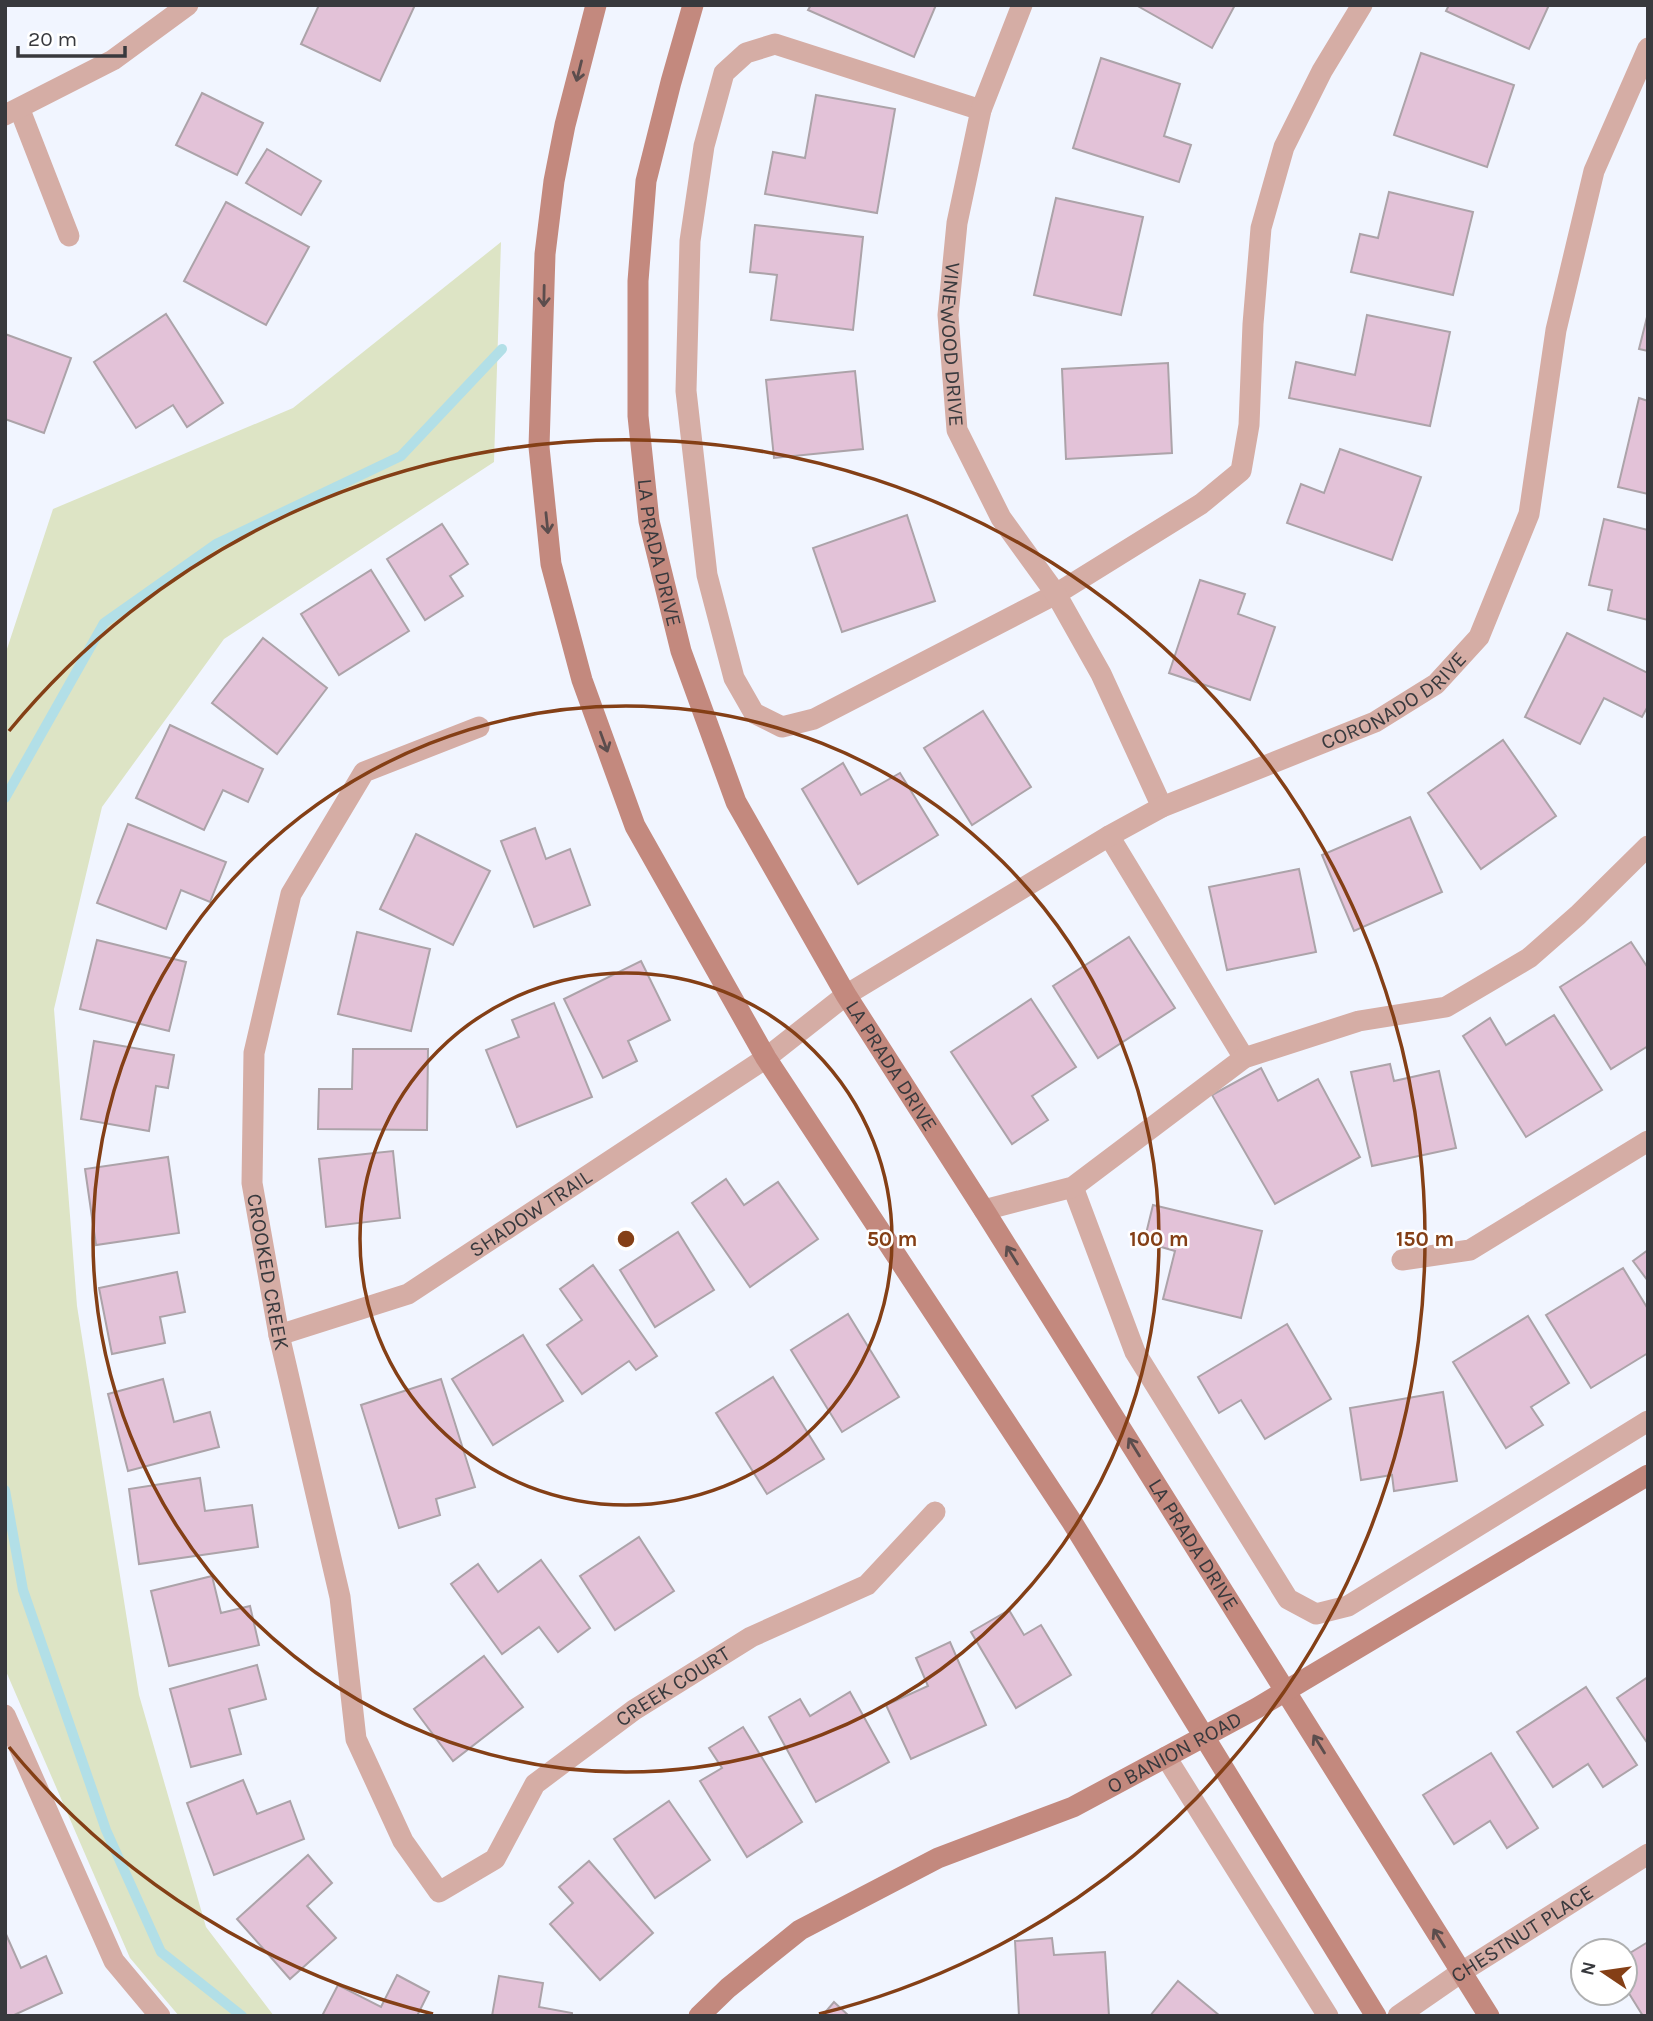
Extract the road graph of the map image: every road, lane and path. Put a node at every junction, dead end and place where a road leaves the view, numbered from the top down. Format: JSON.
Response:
{"nodes":[{"id":1,"x":188,"y":5,"type":"edge"},
{"id":2,"x":596,"y":5,"type":"edge"},
{"id":3,"x":693,"y":5,"type":"edge"},
{"id":4,"x":1022,"y":5,"type":"edge"},
{"id":5,"x":1362,"y":5,"type":"edge"},
{"id":6,"x":1648,"y":48,"type":"edge"},
{"id":7,"x":981,"y":110,"type":"junction"},
{"id":8,"x":12,"y":113,"type":"edge"},
{"id":9,"x":69,"y":236,"type":"dead end"},
{"id":10,"x":1056,"y":594,"type":"junction"},
{"id":11,"x":479,"y":727,"type":"dead end"},
{"id":12,"x":1162,"y":807,"type":"junction"},
{"id":13,"x":1109,"y":836,"type":"junction"},
{"id":14,"x":1648,"y":846,"type":"edge"},
{"id":15,"x":846,"y":995,"type":"junction"},
{"id":16,"x":766,"y":1058,"type":"junction"},
{"id":17,"x":1244,"y":1058,"type":"junction"},
{"id":18,"x":1648,"y":1141,"type":"edge"},
{"id":19,"x":1073,"y":1187,"type":"junction"},
{"id":20,"x":984,"y":1210,"type":"junction"},
{"id":21,"x":1402,"y":1260,"type":"dead end"},
{"id":22,"x":279,"y":1335,"type":"junction"},
{"id":23,"x":1648,"y":1421,"type":"edge"},
{"id":24,"x":1648,"y":1475,"type":"edge"},
{"id":25,"x":935,"y":1512,"type":"dead end"},
{"id":26,"x":1285,"y":1691,"type":"junction"},
{"id":27,"x":5,"y":1715,"type":"edge"},
{"id":28,"x":1205,"y":1736,"type":"junction"},
{"id":29,"x":1166,"y":1757,"type":"junction"},
{"id":30,"x":1648,"y":1854,"type":"edge"},
{"id":31,"x":439,"y":1892,"type":"joint"},
{"id":32,"x":1460,"y":1973,"type":"junction"},
{"id":33,"x":160,"y":2016,"type":"edge"},
{"id":34,"x":699,"y":2016,"type":"edge"},
{"id":35,"x":1328,"y":2016,"type":"edge"},
{"id":36,"x":1376,"y":2016,"type":"edge"},
{"id":37,"x":1398,"y":2016,"type":"edge"},
{"id":38,"x":1489,"y":2016,"type":"edge"}],
"edges":[{"from":1,"to":8,"type":"street"},
{"from":2,"to":16,"type":"main road","one_way":true},
{"from":3,"to":15,"type":"main road","name":"LA PRADA DRIVE"},
{"from":4,"to":7,"type":"street","name":"VINEWOOD DRIVE"},
{"from":5,"to":10,"type":"street"},
{"from":6,"to":12,"type":"street","name":"CORONADO DRIVE"},
{"from":7,"to":10,"type":"street","name":"VINEWOOD DRIVE"},
{"from":7,"to":10,"type":"street"},
{"from":8,"to":9,"type":"street"},
{"from":10,"to":12,"type":"street","name":"VINEWOOD DRIVE"},
{"from":11,"to":22,"type":"street","name":"CROOKED CREEK"},
{"from":12,"to":13,"type":"street","name":"CORONADO DRIVE"},
{"from":13,"to":15,"type":"street","name":"CORONADO DRIVE"},
{"from":13,"to":17,"type":"street"},
{"from":14,"to":17,"type":"street"},
{"from":15,"to":16,"type":"street","name":"CORONADO DRIVE"},
{"from":15,"to":20,"type":"main road","name":"LA PRADA DRIVE"},
{"from":16,"to":22,"type":"street","name":"SHADOW TRAIL"},
{"from":16,"to":28,"type":"main road"},
{"from":17,"to":19,"type":"street"},
{"from":18,"to":21,"type":"street"},
{"from":19,"to":20,"type":"street"},
{"from":19,"to":23,"type":"street"},
{"from":26,"to":20,"type":"main road","name":"LA PRADA DRIVE","one_way":true},
{"from":22,"to":31,"type":"street","name":"CROOKED CREEK"},
{"from":24,"to":26,"type":"main road","name":"O BANION ROAD"},
{"from":25,"to":31,"type":"street","name":"CREEK COURT"},
{"from":26,"to":28,"type":"main road","name":"O BANION ROAD"},
{"from":32,"to":26,"type":"main road","name":"LA PRADA DRIVE","one_way":true},
{"from":27,"to":33,"type":"street"},
{"from":28,"to":29,"type":"main road","name":"O BANION ROAD"},
{"from":28,"to":36,"type":"main road"},
{"from":29,"to":34,"type":"main road","name":"O BANION ROAD"},
{"from":29,"to":35,"type":"street"},
{"from":30,"to":32,"type":"street","name":"CHESTNUT PLACE"},
{"from":32,"to":37,"type":"street","name":"CHESTNUT PLACE"},
{"from":32,"to":38,"type":"main road","name":"LA PRADA DRIVE"}]}
